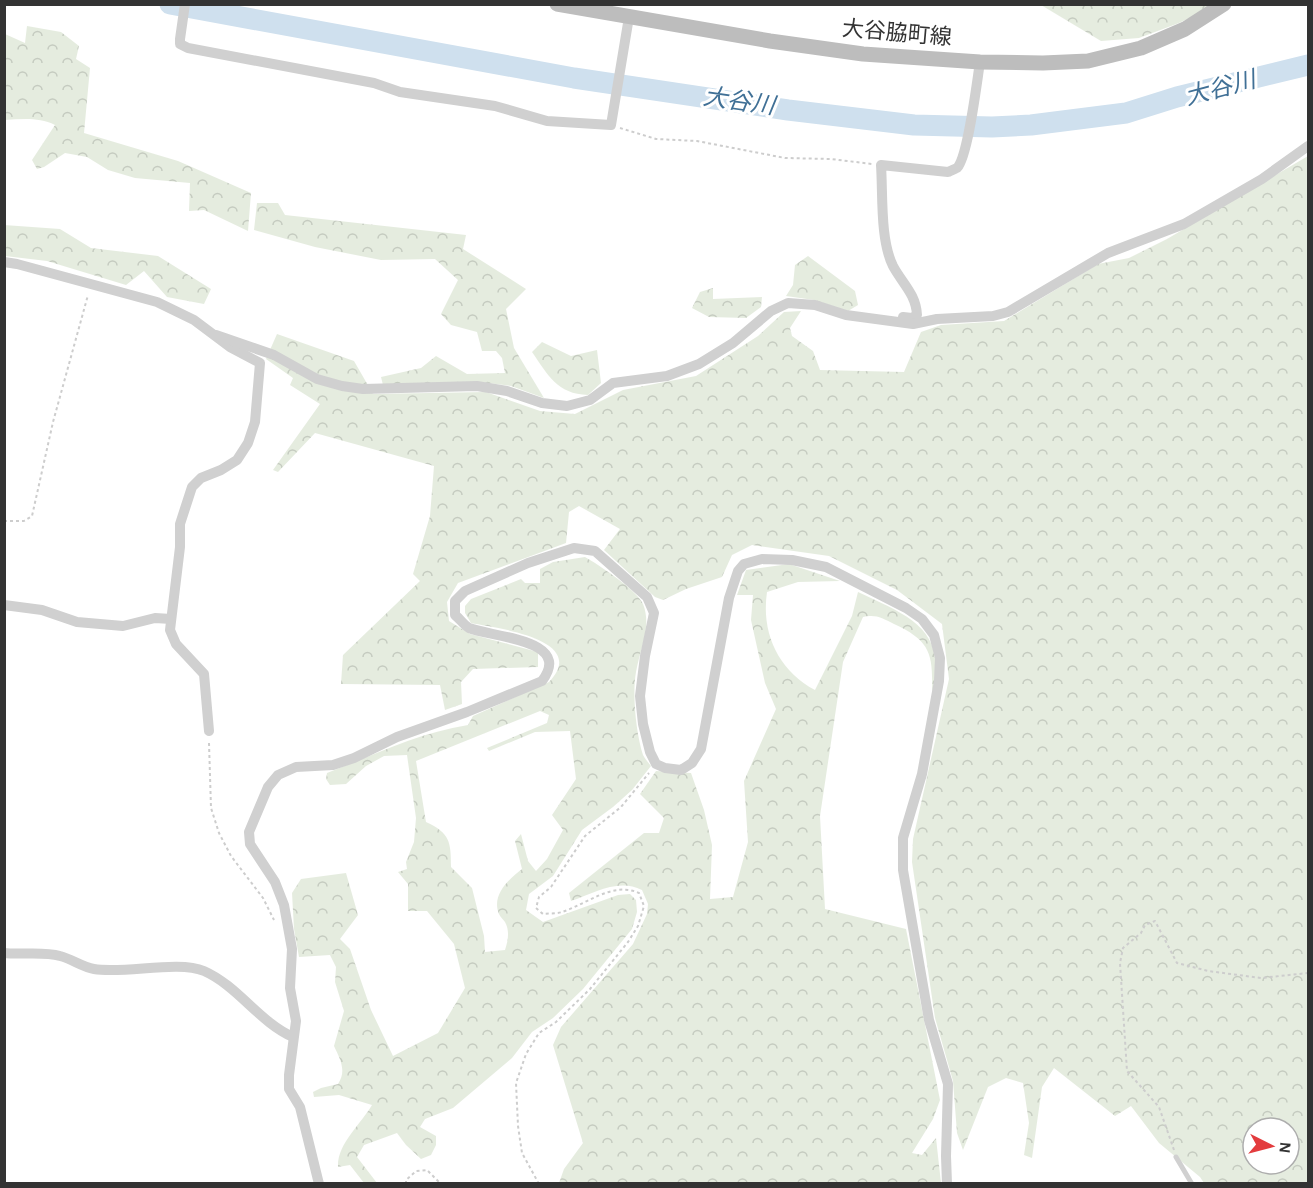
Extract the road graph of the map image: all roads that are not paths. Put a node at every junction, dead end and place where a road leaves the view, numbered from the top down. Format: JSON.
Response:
{"nodes":[{"id":1,"x":185,"y":4,"type":"edge"},
{"id":2,"x":557,"y":4,"type":"edge"},
{"id":3,"x":1224,"y":4,"type":"edge"},
{"id":4,"x":628,"y":17,"type":"junction"},
{"id":5,"x":980,"y":62,"type":"junction"},
{"id":6,"x":1308,"y":146,"type":"edge"},
{"id":7,"x":4,"y":262,"type":"edge"},
{"id":8,"x":885,"y":321,"type":"junction"},
{"id":9,"x":216,"y":335,"type":"junction"},
{"id":10,"x":4,"y":605,"type":"edge"},
{"id":11,"x":171,"y":619,"type":"junction"},
{"id":12,"x":209,"y":731,"type":"road end"},
{"id":13,"x":4,"y":953,"type":"edge"},
{"id":14,"x":293,"y":1037,"type":"junction"},
{"id":15,"x":1176,"y":1157,"type":"road end"},
{"id":16,"x":319,"y":1184,"type":"edge"},
{"id":17,"x":947,"y":1184,"type":"edge"},
{"id":18,"x":1192,"y":1184,"type":"edge"}],
"edges":[{"from":1,"to":4,"type":"street"},
{"from":2,"to":4,"type":"main road","name":"大谷脇町線"},
{"from":3,"to":5,"type":"main road","name":"大谷脇町線"},
{"from":4,"to":5,"type":"main road","name":"大谷脇町線"},
{"from":5,"to":8,"type":"street"},
{"from":6,"to":8,"type":"street"},
{"from":7,"to":9,"type":"street"},
{"from":8,"to":9,"type":"street"},
{"from":9,"to":11,"type":"street"},
{"from":10,"to":11,"type":"street"},
{"from":11,"to":12,"type":"street"},
{"from":13,"to":14,"type":"street"},
{"from":14,"to":16,"type":"street"},
{"from":14,"to":17,"type":"street"},
{"from":15,"to":18,"type":"lane"}]}
